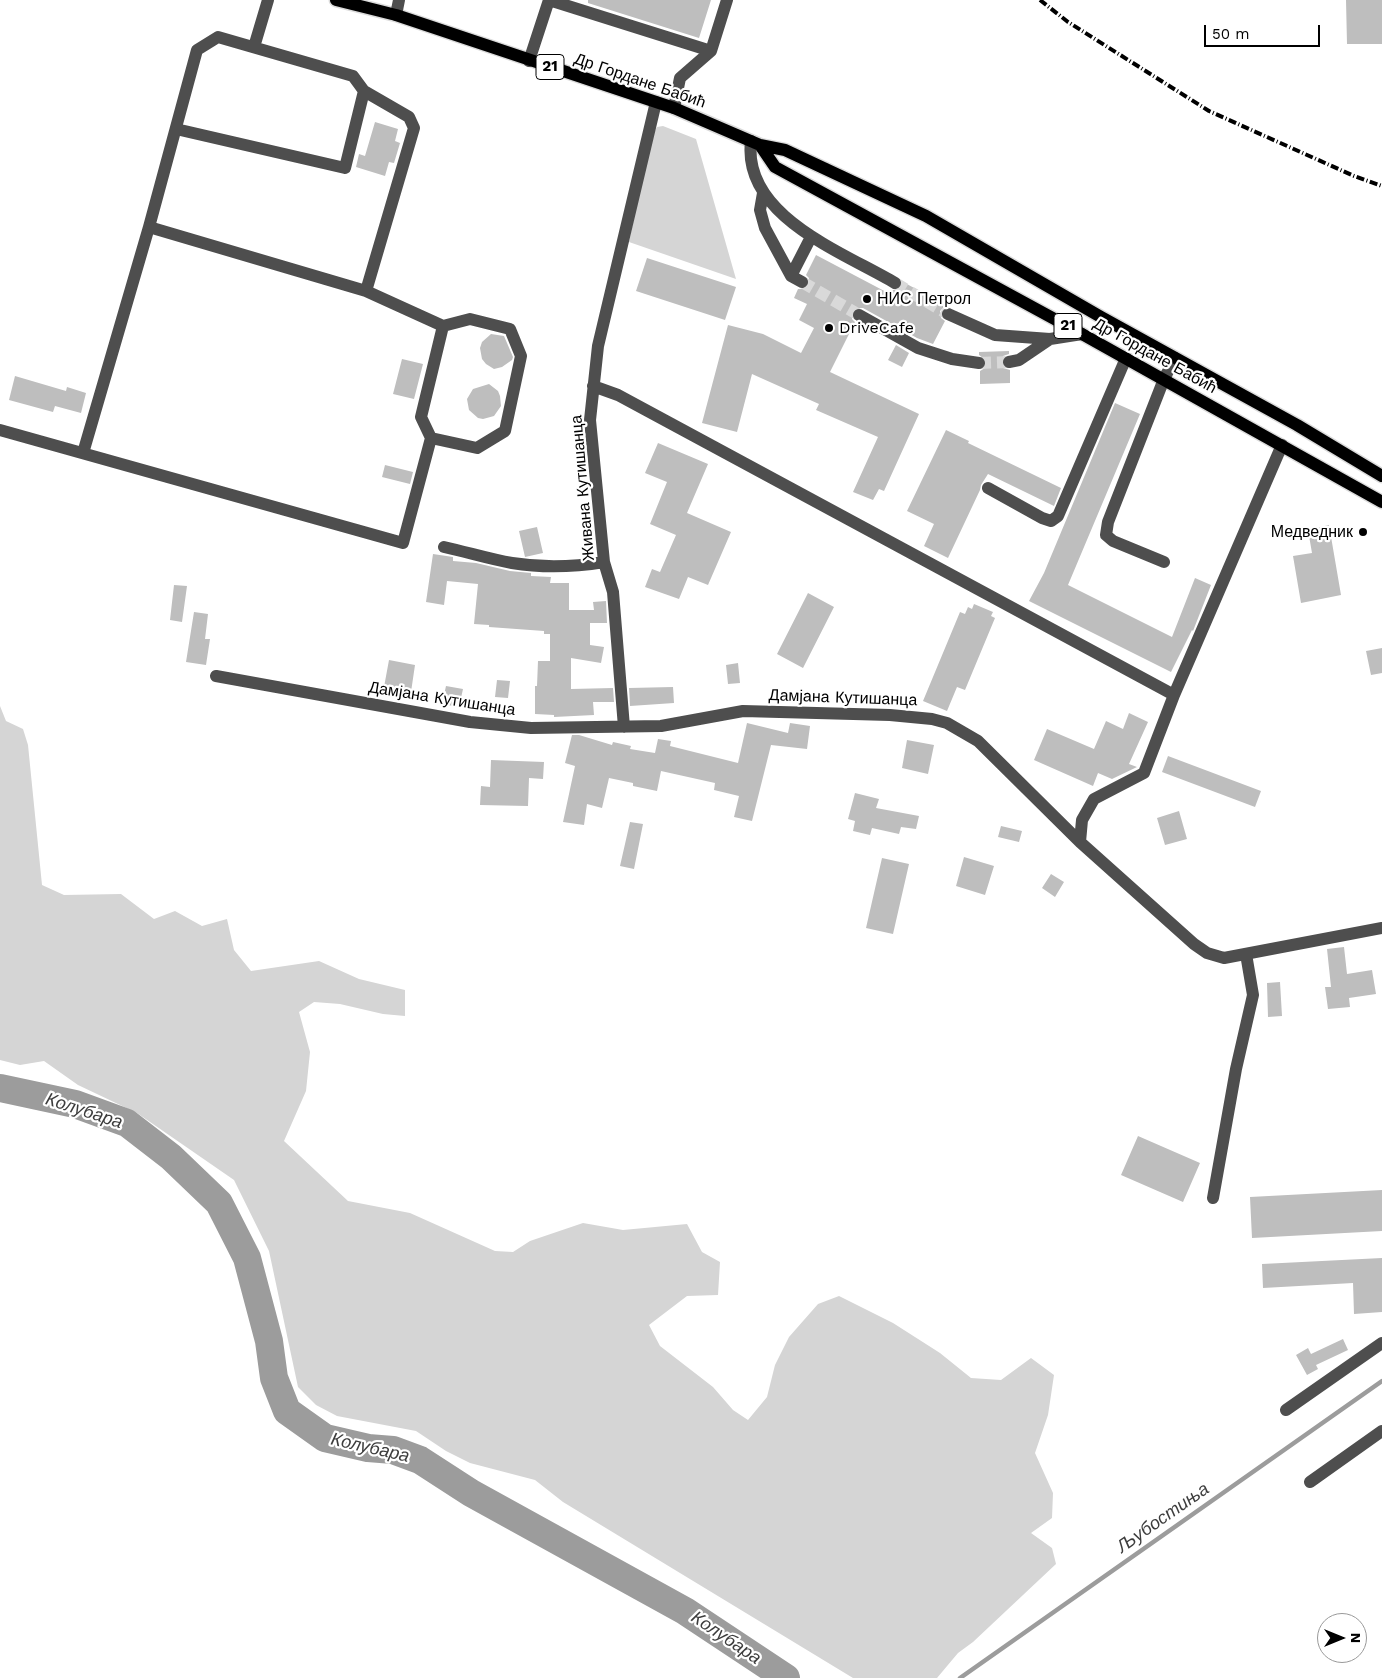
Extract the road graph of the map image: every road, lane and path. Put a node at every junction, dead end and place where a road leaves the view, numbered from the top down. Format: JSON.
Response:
{"nodes":[{"id":1,"x":268,"y":0,"type":"edge"},
{"id":2,"x":336,"y":0,"type":"edge"},
{"id":3,"x":400,"y":0,"type":"edge"},
{"id":4,"x":549,"y":0,"type":"edge"},
{"id":5,"x":727,"y":0,"type":"edge"},
{"id":6,"x":396,"y":15,"type":"junction"},
{"id":7,"x":254,"y":47,"type":"junction"},
{"id":8,"x":712,"y":51,"type":"junction"},
{"id":9,"x":529,"y":61,"type":"junction"},
{"id":10,"x":364,"y":91,"type":"junction"},
{"id":11,"x":656,"y":102,"type":"junction"},
{"id":12,"x":674,"y":108,"type":"junction"},
{"id":13,"x":176,"y":129,"type":"junction"},
{"id":14,"x":755,"y":143,"type":"junction"},
{"id":15,"x":763,"y":193,"type":"junction"},
{"id":16,"x":149,"y":227,"type":"junction"},
{"id":17,"x":811,"y":237,"type":"junction"},
{"id":18,"x":895,"y":283,"type":"tunnel mouth"},
{"id":19,"x":366,"y":291,"type":"junction"},
{"id":20,"x":948,"y":314,"type":"tunnel mouth"},
{"id":21,"x":859,"y":315,"type":"tunnel mouth"},
{"id":22,"x":443,"y":326,"type":"junction"},
{"id":23,"x":1082,"y":334,"type":"junction"},
{"id":24,"x":1050,"y":339,"type":"junction"},
{"id":25,"x":1126,"y":358,"type":"junction"},
{"id":26,"x":1175,"y":358,"type":"junction"},
{"id":27,"x":1009,"y":362,"type":"tunnel mouth"},
{"id":28,"x":979,"y":363,"type":"tunnel mouth"},
{"id":29,"x":1164,"y":379,"type":"junction"},
{"id":30,"x":593,"y":386,"type":"junction"},
{"id":31,"x":0,"y":430,"type":"edge"},
{"id":32,"x":431,"y":438,"type":"junction"},
{"id":33,"x":1282,"y":445,"type":"junction"},
{"id":34,"x":83,"y":453,"type":"junction"},
{"id":35,"x":1382,"y":476,"type":"edge"},
{"id":36,"x":988,"y":488,"type":"dead end"},
{"id":37,"x":1382,"y":502,"type":"edge"},
{"id":38,"x":444,"y":547,"type":"dead end"},
{"id":39,"x":604,"y":562,"type":"junction"},
{"id":40,"x":1164,"y":562,"type":"dead end"},
{"id":41,"x":216,"y":676,"type":"dead end"},
{"id":42,"x":1174,"y":695,"type":"junction"},
{"id":43,"x":624,"y":727,"type":"junction"},
{"id":44,"x":1080,"y":842,"type":"junction"},
{"id":45,"x":1382,"y":928,"type":"edge"},
{"id":46,"x":1246,"y":954,"type":"junction"},
{"id":47,"x":1214,"y":1198,"type":"dead end"},
{"id":48,"x":1382,"y":1343,"type":"edge"},
{"id":49,"x":1286,"y":1410,"type":"dead end"},
{"id":50,"x":1382,"y":1431,"type":"edge"},
{"id":51,"x":1310,"y":1482,"type":"dead end"}],
"edges":[{"from":1,"to":7,"type":"street"},
{"from":2,"to":6,"type":"main road","name":"Др Гордане Бабић","number":"21"},
{"from":3,"to":6,"type":"street"},
{"from":4,"to":8,"type":"street"},
{"from":4,"to":9,"type":"street"},
{"from":5,"to":8,"type":"street"},
{"from":6,"to":9,"type":"main road","name":"Др Гордане Бабић","number":"21"},
{"from":7,"to":10,"type":"street"},
{"from":7,"to":13,"type":"street"},
{"from":8,"to":12,"type":"street"},
{"from":9,"to":11,"type":"main road","name":"Др Гордане Бабић","number":"21"},
{"from":10,"to":13,"type":"street"},
{"from":10,"to":19,"type":"street"},
{"from":11,"to":12,"type":"main road","name":"Др Гордане Бабић","number":"21"},
{"from":11,"to":30,"type":"street","name":"Живана Кутишанца"},
{"from":12,"to":14,"type":"main road","name":"Др Гордане Бабић","number":"21"},
{"from":13,"to":16,"type":"street"},
{"from":14,"to":15,"type":"street"},
{"from":14,"to":23,"type":"main road","name":"Др Гордане Бабић","number":"21"},
{"from":14,"to":26,"type":"main road","name":"Др Гордане Бабић","number":"21"},
{"from":15,"to":17,"type":"street"},
{"from":15,"to":17,"type":"street"},
{"from":16,"to":19,"type":"street"},
{"from":16,"to":34,"type":"street"},
{"from":17,"to":18,"type":"street"},
{"from":19,"to":22,"type":"street"},
{"from":20,"to":24,"type":"street"},
{"from":21,"to":28,"type":"street"},
{"from":22,"to":32,"type":"street"},
{"from":22,"to":32,"type":"street"},
{"from":23,"to":24,"type":"street"},
{"from":23,"to":25,"type":"main road","name":"Др Гордане Бабић","number":"21"},
{"from":24,"to":27,"type":"street"},
{"from":25,"to":29,"type":"main road","name":"Др Гордане Бабић","number":"21"},
{"from":25,"to":36,"type":"street"},
{"from":26,"to":29,"type":"street"},
{"from":26,"to":35,"type":"main road","name":"Др Гордане Бабић","number":"21"},
{"from":29,"to":33,"type":"main road","name":"Др Гордане Бабић","number":"21"},
{"from":29,"to":40,"type":"street"},
{"from":30,"to":39,"type":"street","name":"Живана Кутишанца"},
{"from":30,"to":42,"type":"street"},
{"from":31,"to":34,"type":"street"},
{"from":32,"to":34,"type":"street"},
{"from":33,"to":37,"type":"main road","name":"Др Гордане Бабић","number":"21"},
{"from":33,"to":42,"type":"street"},
{"from":38,"to":39,"type":"street"},
{"from":39,"to":43,"type":"street","name":"Живана Кутишанца"},
{"from":41,"to":43,"type":"street","name":"Дамјана Кутишанца"},
{"from":42,"to":44,"type":"street"},
{"from":43,"to":44,"type":"street","name":"Дамјана Кутишанца"},
{"from":44,"to":46,"type":"street","name":"Дамјана Кутишанца"},
{"from":45,"to":46,"type":"street","name":"Дамјана Кутишанца"},
{"from":46,"to":47,"type":"street"},
{"from":48,"to":49,"type":"street"},
{"from":50,"to":51,"type":"street"}]}
